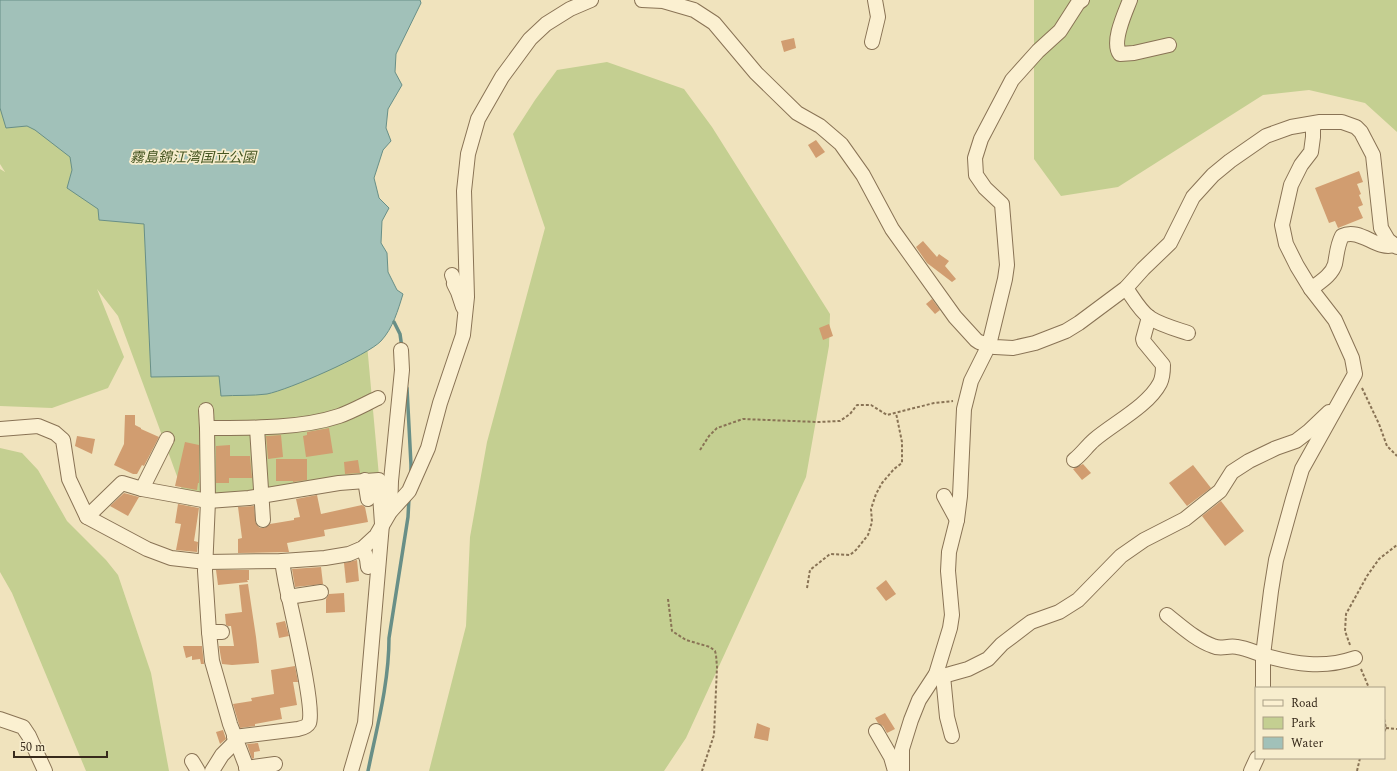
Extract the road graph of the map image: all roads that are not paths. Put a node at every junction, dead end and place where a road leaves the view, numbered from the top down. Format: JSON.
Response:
{"nodes":[{"id":1,"x":591,"y":0,"type":"edge"},
{"id":2,"x":642,"y":0,"type":"edge"},
{"id":3,"x":875,"y":0,"type":"edge"},
{"id":4,"x":1082,"y":0,"type":"edge"},
{"id":5,"x":1130,"y":0,"type":"edge"},
{"id":6,"x":872,"y":42,"type":"dead end"},
{"id":7,"x":1169,"y":45,"type":"dead end"},
{"id":8,"x":1313,"y":124,"type":"junction"},
{"id":9,"x":1395,"y":246,"type":"edge"},
{"id":10,"x":452,"y":275,"type":"dead end"},
{"id":11,"x":1126,"y":288,"type":"junction"},
{"id":12,"x":1311,"y":288,"type":"junction"},
{"id":13,"x":465,"y":317,"type":"junction"},
{"id":14,"x":1149,"y":317,"type":"junction"},
{"id":15,"x":1188,"y":333,"type":"dead end"},
{"id":16,"x":989,"y":345,"type":"junction"},
{"id":17,"x":401,"y":350,"type":"dead end"},
{"id":18,"x":378,"y":398,"type":"dead end"},
{"id":19,"x":1341,"y":401,"type":"junction"},
{"id":20,"x":206,"y":410,"type":"dead end"},
{"id":21,"x":207,"y":428,"type":"junction"},
{"id":22,"x":257,"y":428,"type":"junction"},
{"id":23,"x":0,"y":429,"type":"edge"},
{"id":24,"x":167,"y":439,"type":"dead end"},
{"id":25,"x":1074,"y":460,"type":"dead end"},
{"id":26,"x":365,"y":480,"type":"junction"},
{"id":27,"x":142,"y":489,"type":"junction"},
{"id":28,"x":262,"y":495,"type":"junction"},
{"id":29,"x":944,"y":496,"type":"dead end"},
{"id":30,"x":368,"y":499,"type":"dead end"},
{"id":31,"x":208,"y":501,"type":"junction"},
{"id":32,"x":87,"y":517,"type":"junction"},
{"id":33,"x":386,"y":518,"type":"junction"},
{"id":34,"x":263,"y":520,"type":"dead end"},
{"id":35,"x":957,"y":520,"type":"junction"},
{"id":36,"x":363,"y":548,"type":"junction"},
{"id":37,"x":282,"y":561,"type":"junction"},
{"id":38,"x":206,"y":562,"type":"junction"},
{"id":39,"x":368,"y":567,"type":"dead end"},
{"id":40,"x":321,"y":592,"type":"dead end"},
{"id":41,"x":288,"y":597,"type":"junction"},
{"id":42,"x":1168,"y":615,"type":"dead end"},
{"id":43,"x":1263,"y":655,"type":"junction"},
{"id":44,"x":1355,"y":658,"type":"road end"},
{"id":45,"x":939,"y":675,"type":"junction"},
{"id":46,"x":1263,"y":687,"type":"edge"},
{"id":47,"x":0,"y":719,"type":"edge"},
{"id":48,"x":876,"y":731,"type":"dead end"},
{"id":49,"x":952,"y":736,"type":"dead end"},
{"id":50,"x":235,"y":739,"type":"junction"},
{"id":51,"x":1257,"y":759,"type":"edge"},
{"id":52,"x":275,"y":764,"type":"dead end"},
{"id":53,"x":247,"y":769,"type":"edge"},
{"id":54,"x":44,"y":771,"type":"edge"},
{"id":55,"x":212,"y":771,"type":"edge"},
{"id":56,"x":352,"y":771,"type":"edge"},
{"id":57,"x":895,"y":771,"type":"edge"},
{"id":58,"x":902,"y":771,"type":"edge"},
{"id":59,"x":1251,"y":771,"type":"edge"}],
"edges":[{"from":1,"to":13,"type":"street"},
{"from":2,"to":16,"type":"street"},
{"from":3,"to":6,"type":"street"},
{"from":4,"to":16,"type":"street"},
{"from":5,"to":7,"type":"street"},
{"from":8,"to":9,"type":"street"},
{"from":8,"to":11,"type":"street"},
{"from":8,"to":12,"type":"street"},
{"from":9,"to":12,"type":"street"},
{"from":10,"to":13,"type":"street"},
{"from":11,"to":14,"type":"street"},
{"from":11,"to":16,"type":"street"},
{"from":12,"to":19,"type":"street"},
{"from":13,"to":33,"type":"street"},
{"from":14,"to":15,"type":"street"},
{"from":14,"to":25,"type":"street"},
{"from":16,"to":35,"type":"street"},
{"from":17,"to":33,"type":"street"},
{"from":18,"to":22,"type":"street"},
{"from":19,"to":43,"type":"street"},
{"from":19,"to":45,"type":"street"},
{"from":20,"to":21,"type":"street"},
{"from":21,"to":22,"type":"street"},
{"from":21,"to":31,"type":"street"},
{"from":22,"to":28,"type":"street"},
{"from":23,"to":32,"type":"street"},
{"from":24,"to":27,"type":"street"},
{"from":26,"to":28,"type":"street"},
{"from":26,"to":30,"type":"street"},
{"from":26,"to":33,"type":"street"},
{"from":27,"to":31,"type":"street"},
{"from":27,"to":32,"type":"street"},
{"from":28,"to":31,"type":"street"},
{"from":28,"to":34,"type":"street"},
{"from":29,"to":35,"type":"street"},
{"from":31,"to":38,"type":"street"},
{"from":32,"to":38,"type":"street"},
{"from":33,"to":36,"type":"street"},
{"from":33,"to":56,"type":"street"},
{"from":35,"to":45,"type":"street"},
{"from":36,"to":37,"type":"street"},
{"from":36,"to":39,"type":"street"},
{"from":37,"to":38,"type":"street"},
{"from":37,"to":41,"type":"street"},
{"from":38,"to":50,"type":"street"},
{"from":40,"to":41,"type":"street"},
{"from":41,"to":50,"type":"street"},
{"from":42,"to":43,"type":"street"},
{"from":43,"to":44,"type":"street"},
{"from":43,"to":46,"type":"street"},
{"from":45,"to":49,"type":"street"},
{"from":45,"to":58,"type":"street"},
{"from":47,"to":54,"type":"street"},
{"from":48,"to":57,"type":"street"},
{"from":50,"to":53,"type":"street"},
{"from":50,"to":55,"type":"street"},
{"from":51,"to":59,"type":"street"},
{"from":52,"to":53,"type":"street"}]}
